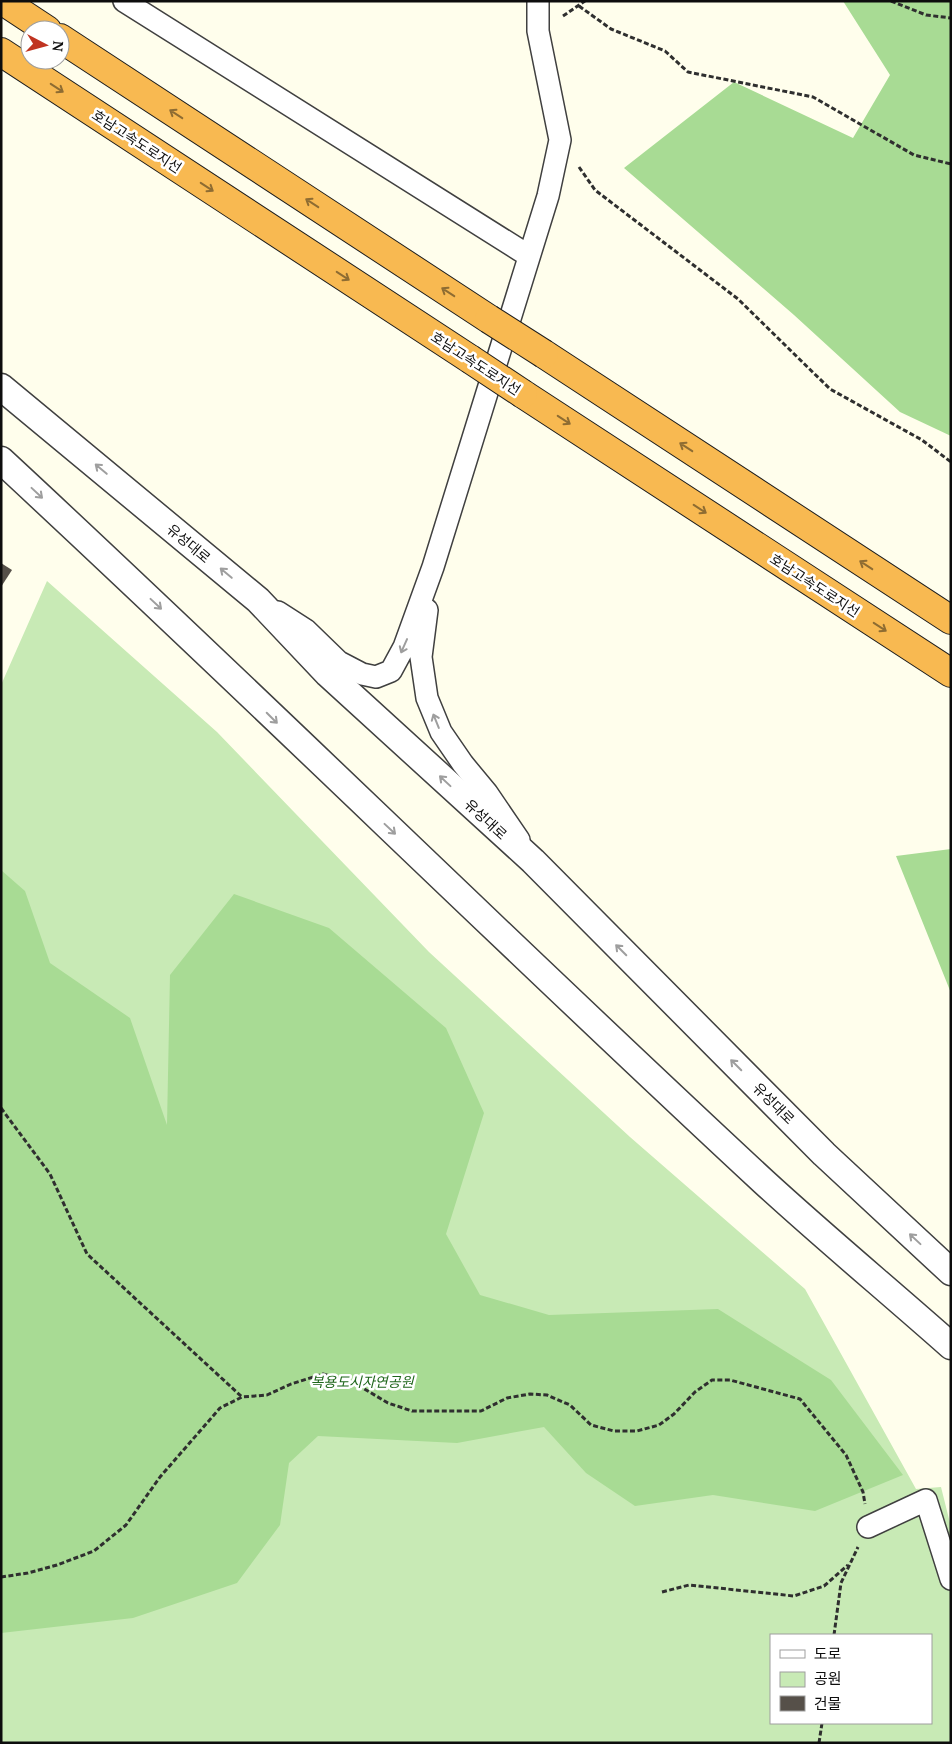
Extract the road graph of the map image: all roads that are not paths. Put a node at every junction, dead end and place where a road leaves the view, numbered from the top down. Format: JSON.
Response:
{"nodes":[{"id":1,"x":124,"y":1,"type":"edge"},
{"id":2,"x":538,"y":1,"type":"edge"},
{"id":3,"x":70,"y":45,"type":"edge"},
{"id":4,"x":1,"y":52,"type":"edge"},
{"id":5,"x":529,"y":256,"type":"junction"},
{"id":6,"x":1,"y":386,"type":"edge"},
{"id":7,"x":1,"y":460,"type":"edge"},
{"id":8,"x":433,"y":567,"type":"junction"},
{"id":9,"x":258,"y":600,"type":"junction"},
{"id":10,"x":951,"y":620,"type":"edge"},
{"id":11,"x":951,"y":674,"type":"edge"},
{"id":12,"x":533,"y":861,"type":"junction"},
{"id":13,"x":951,"y":1272,"type":"edge"},
{"id":14,"x":951,"y":1346,"type":"edge"},
{"id":15,"x":868,"y":1527,"type":"road end"},
{"id":16,"x":951,"y":1579,"type":"edge"}],
"edges":[{"from":1,"to":5,"type":"street"},
{"from":2,"to":5,"type":"street"},
{"from":10,"to":3,"type":"highway","one_way":true,"bridge":true},
{"from":4,"to":11,"type":"highway","name":"호남고속도로지선","one_way":true,"bridge":true},
{"from":5,"to":8,"type":"street"},
{"from":9,"to":6,"type":"street","name":"유성대로","one_way":true},
{"from":7,"to":14,"type":"street","one_way":true},
{"from":8,"to":9,"type":"street","one_way":true},
{"from":12,"to":8,"type":"street","one_way":true},
{"from":12,"to":9,"type":"street","name":"유성대로","one_way":true},
{"from":13,"to":12,"type":"street","name":"유성대로","one_way":true},
{"from":15,"to":16,"type":"street"}]}
